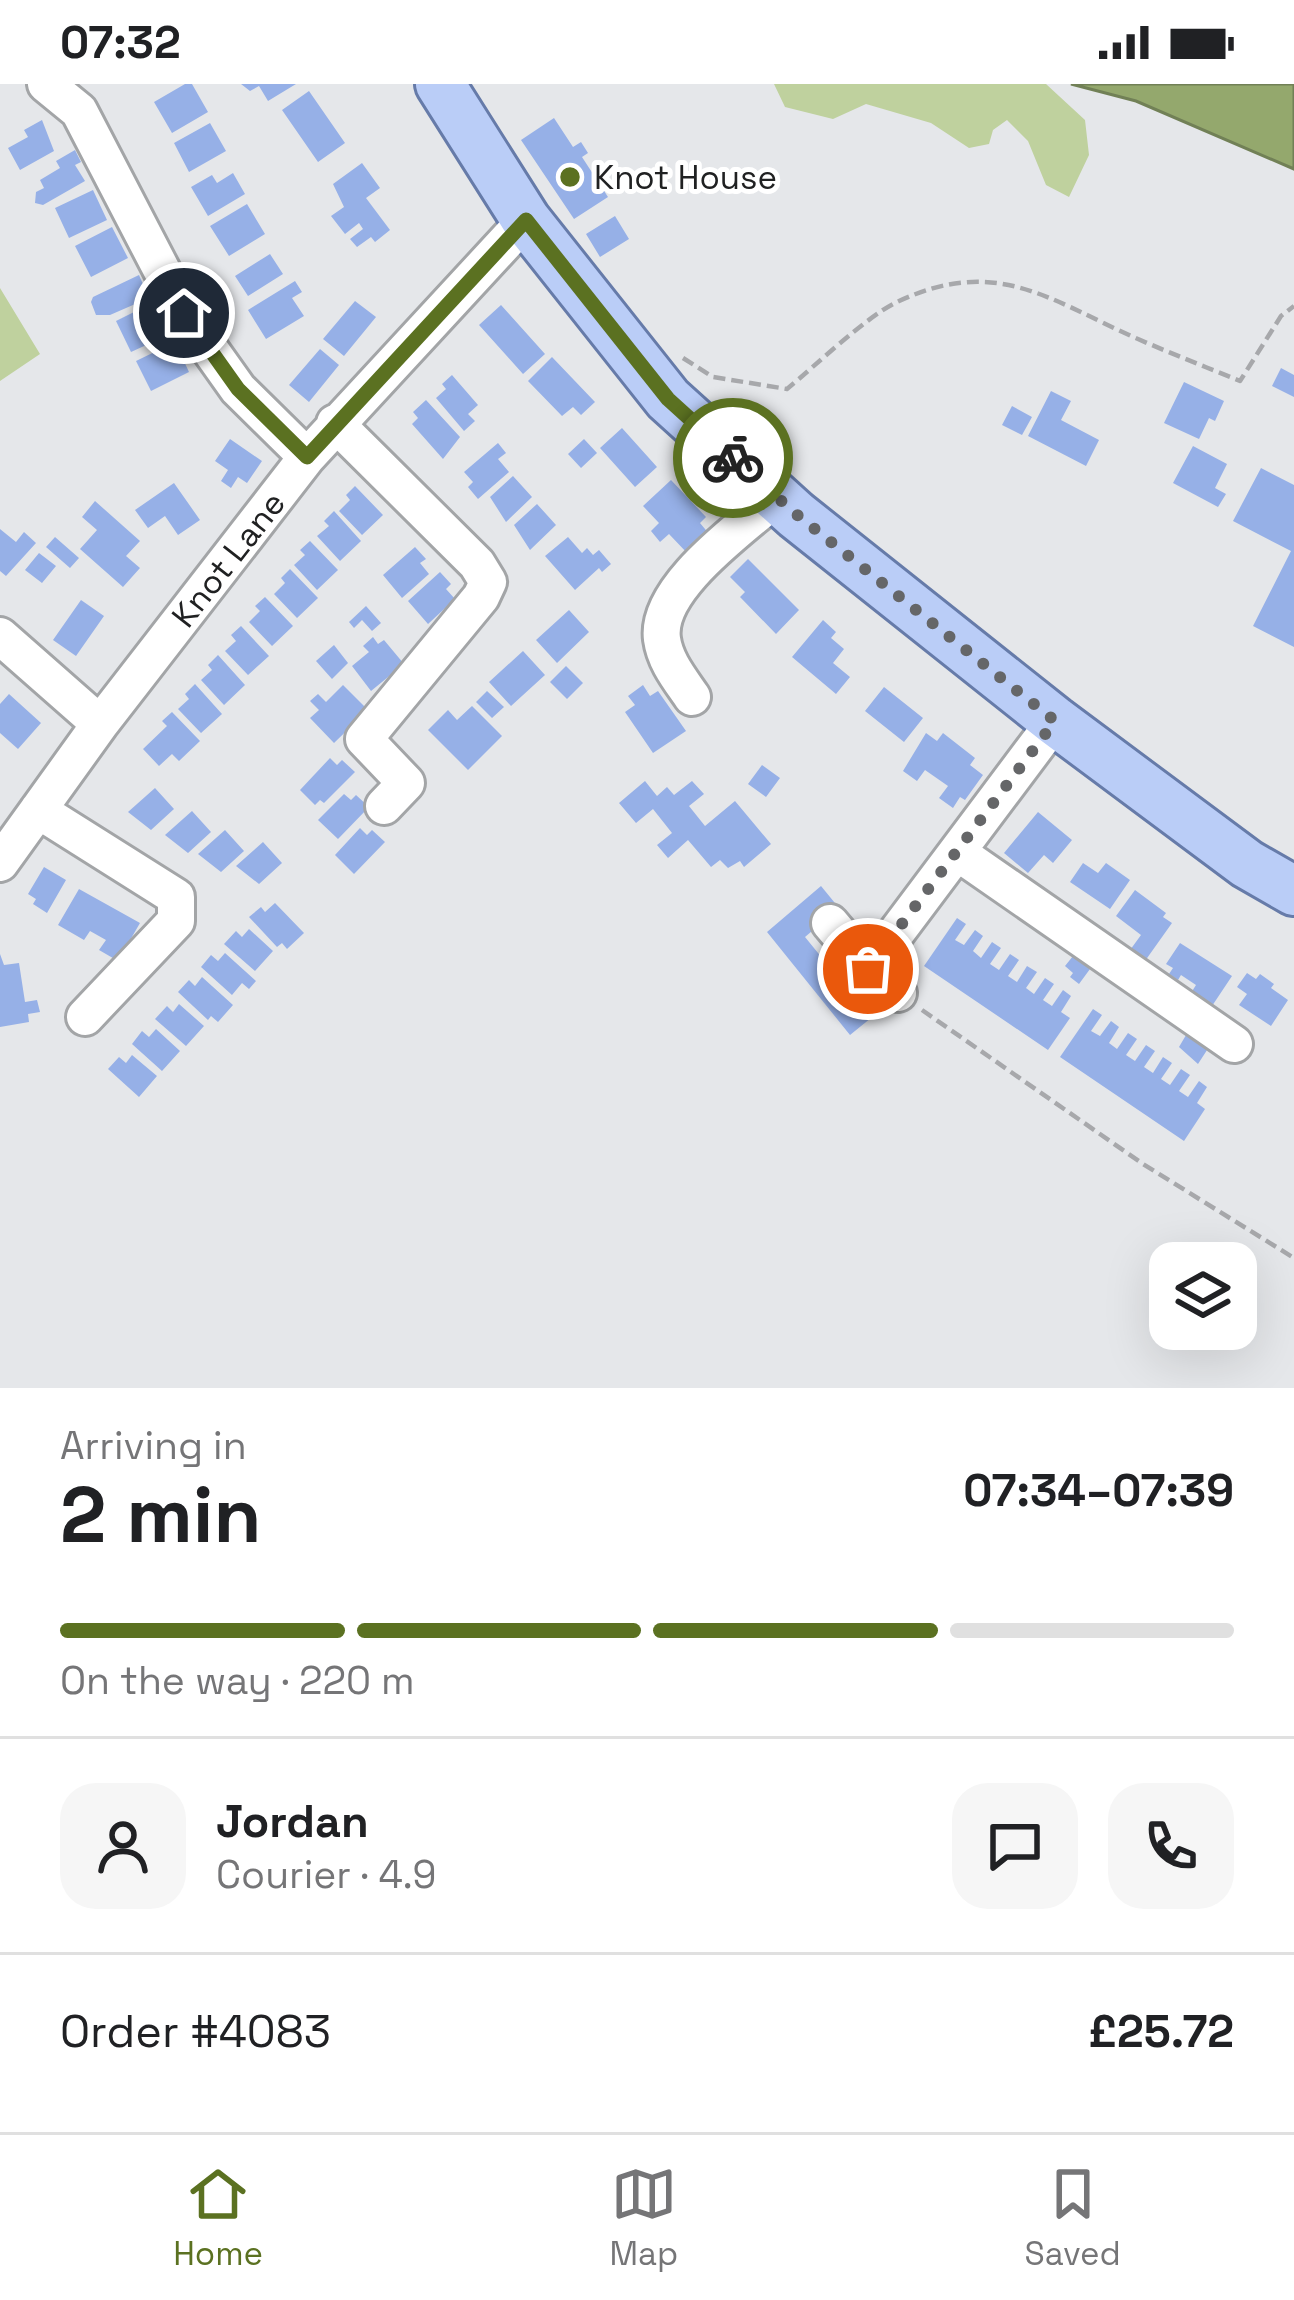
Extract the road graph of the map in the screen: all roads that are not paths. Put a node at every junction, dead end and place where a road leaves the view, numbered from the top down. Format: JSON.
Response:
{"nodes":[{"id":1,"x":46,"y":84,"type":"edge"},
{"id":2,"x":440,"y":84,"type":"edge"},
{"id":3,"x":526,"y":220,"type":"junction"},
{"id":4,"x":335,"y":423,"type":"junction"},
{"id":5,"x":307,"y":457,"type":"junction"},
{"id":6,"x":776,"y":497,"type":"junction"},
{"id":7,"x":0,"y":636,"type":"edge"},
{"id":8,"x":692,"y":697,"type":"dead end"},
{"id":9,"x":1055,"y":721,"type":"junction"},
{"id":10,"x":100,"y":724,"type":"junction"},
{"id":11,"x":384,"y":806,"type":"dead end"},
{"id":12,"x":38,"y":810,"type":"junction"},
{"id":13,"x":957,"y":852,"type":"junction"},
{"id":14,"x":0,"y":862,"type":"edge"},
{"id":15,"x":1294,"y":891,"type":"edge"},
{"id":16,"x":830,"y":923,"type":"dead end"},
{"id":17,"x":868,"y":969,"type":"junction"},
{"id":18,"x":898,"y":993,"type":"road end"},
{"id":19,"x":85,"y":1017,"type":"dead end"},
{"id":20,"x":1234,"y":1044,"type":"dead end"}],
"edges":[{"from":1,"to":5,"type":"street"},
{"from":2,"to":3,"type":"main road"},
{"from":3,"to":4,"type":"street","name":"Knot Lane"},
{"from":3,"to":6,"type":"main road"},
{"from":4,"to":5,"type":"street","name":"Knot Lane"},
{"from":4,"to":11,"type":"street"},
{"from":5,"to":10,"type":"street","name":"Knot Lane"},
{"from":6,"to":8,"type":"street"},
{"from":6,"to":9,"type":"main road"},
{"from":7,"to":10,"type":"street"},
{"from":9,"to":13,"type":"street"},
{"from":9,"to":15,"type":"main road"},
{"from":10,"to":12,"type":"street","name":"Knot Lane"},
{"from":12,"to":14,"type":"street","name":"Knot Lane"},
{"from":12,"to":19,"type":"street"},
{"from":13,"to":17,"type":"street"},
{"from":13,"to":20,"type":"street"},
{"from":16,"to":17,"type":"street"},
{"from":17,"to":18,"type":"street"}]}
